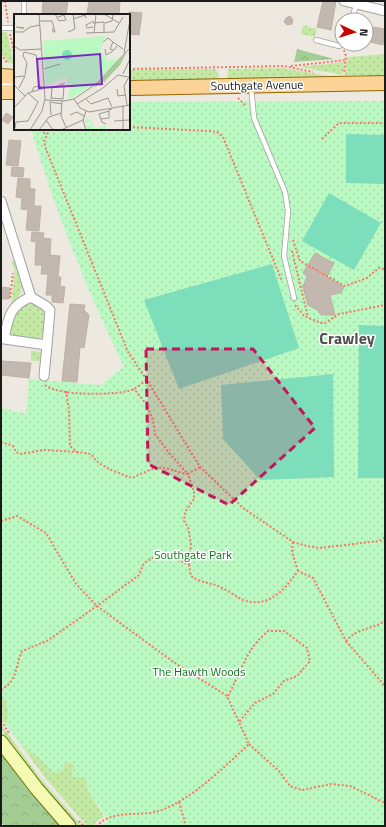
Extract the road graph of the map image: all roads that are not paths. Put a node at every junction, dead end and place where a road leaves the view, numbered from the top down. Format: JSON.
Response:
{"nodes":[{"id":1,"x":24,"y":1,"type":"edge"},
{"id":2,"x":344,"y":1,"type":"edge"},
{"id":3,"x":356,"y":5,"type":"junction"},
{"id":4,"x":354,"y":12,"type":"edge"},
{"id":5,"x":385,"y":12,"type":"edge"},
{"id":6,"x":24,"y":14,"type":"edge"},
{"id":7,"x":1,"y":28,"type":"edge"},
{"id":8,"x":14,"y":28,"type":"edge"},
{"id":9,"x":316,"y":40,"type":"dead end"},
{"id":10,"x":334,"y":43,"type":"edge"},
{"id":11,"x":13,"y":70,"type":"edge"},
{"id":12,"x":1,"y":76,"type":"edge"},
{"id":13,"x":385,"y":83,"type":"edge"},
{"id":14,"x":1,"y":85,"type":"edge"},
{"id":15,"x":251,"y":85,"type":"junction"},
{"id":16,"x":14,"y":86,"type":"edge"},
{"id":17,"x":130,"y":88,"type":"edge"},
{"id":18,"x":1,"y":92,"type":"edge"},
{"id":19,"x":14,"y":92,"type":"edge"},
{"id":20,"x":1,"y":201,"type":"edge"},
{"id":21,"x":31,"y":297,"type":"junction"},
{"id":22,"x":293,"y":301,"type":"road end"},
{"id":23,"x":2,"y":338,"type":"edge"},
{"id":24,"x":47,"y":345,"type":"junction"},
{"id":25,"x":44,"y":376,"type":"road end"},
{"id":26,"x":1,"y":742,"type":"edge"},
{"id":27,"x":69,"y":826,"type":"edge"}],
"edges":[{"from":1,"to":6,"type":"lane"},
{"from":2,"to":3,"type":"street"},
{"from":3,"to":4,"type":"lane"},
{"from":3,"to":5,"type":"street"},
{"from":7,"to":8,"type":"lane"},
{"from":9,"to":10,"type":"lane"},
{"from":11,"to":12,"type":"main road"},
{"from":13,"to":15,"type":"main road","name":"Southgate Avenue"},
{"from":14,"to":16,"type":"street"},
{"from":15,"to":17,"type":"main road","name":"Southgate Avenue"},
{"from":15,"to":22,"type":"lane"},
{"from":18,"to":19,"type":"main road"},
{"from":20,"to":21,"type":"street"},
{"from":21,"to":23,"type":"street"},
{"from":21,"to":24,"type":"street"},
{"from":23,"to":24,"type":"street"},
{"from":24,"to":25,"type":"street"},
{"from":26,"to":27,"type":"street"}]}
